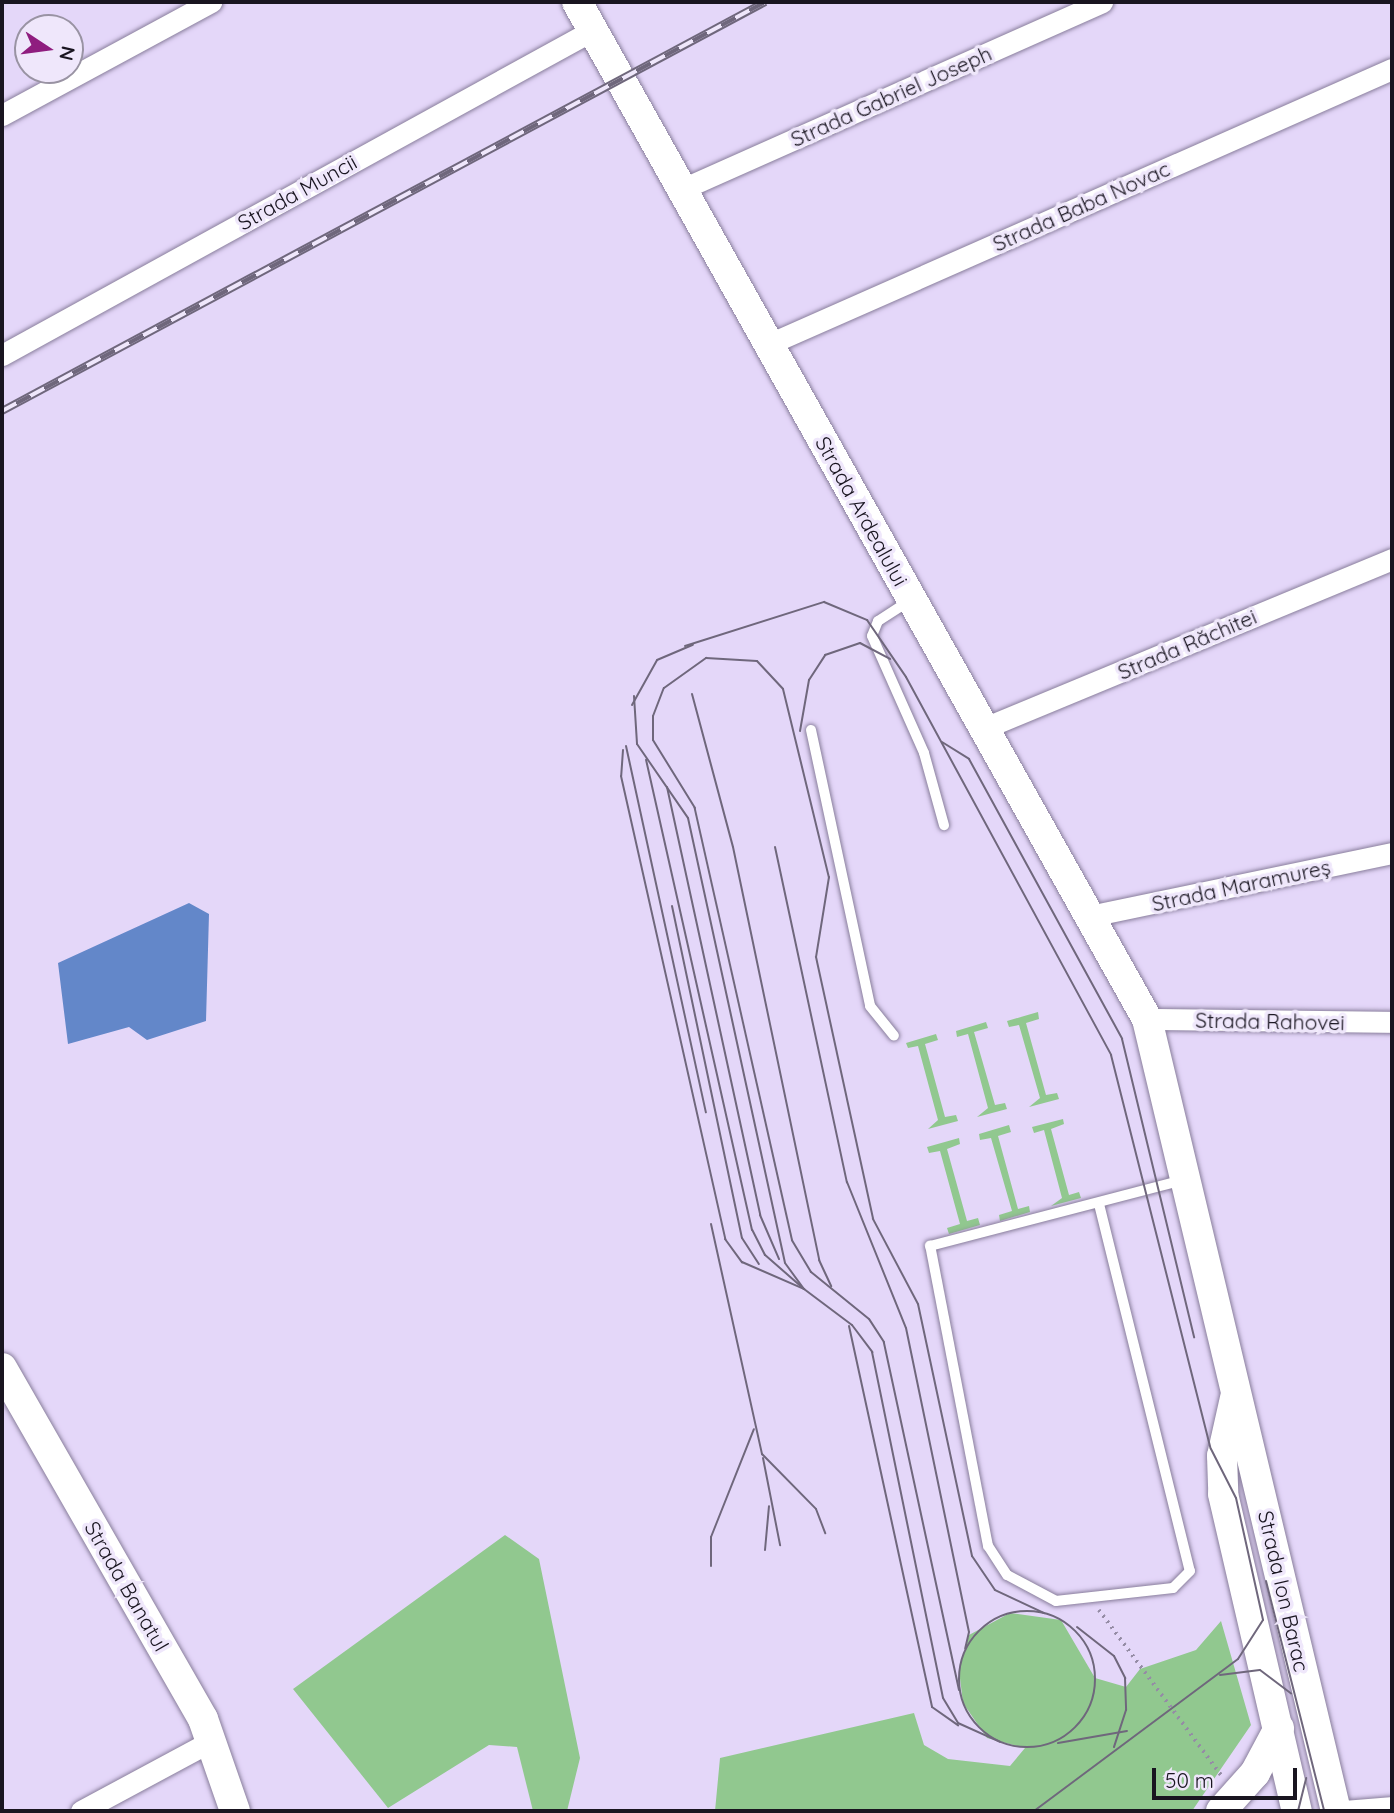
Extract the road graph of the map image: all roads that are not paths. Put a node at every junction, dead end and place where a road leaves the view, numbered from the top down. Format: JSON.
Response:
{"nodes":[{"id":1,"x":211,"y":2,"type":"edge"},
{"id":2,"x":577,"y":2,"type":"edge"},
{"id":3,"x":1102,"y":2,"type":"edge"},
{"id":4,"x":593,"y":30,"type":"junction"},
{"id":5,"x":1392,"y":69,"type":"edge"},
{"id":6,"x":2,"y":116,"type":"edge"},
{"id":7,"x":680,"y":190,"type":"junction"},
{"id":8,"x":769,"y":344,"type":"junction"},
{"id":9,"x":2,"y":355,"type":"edge"},
{"id":10,"x":1392,"y":559,"type":"edge"},
{"id":11,"x":911,"y":599,"type":"junction"},
{"id":12,"x":982,"y":729,"type":"junction"},
{"id":13,"x":811,"y":730,"type":"dead end"},
{"id":14,"x":944,"y":825,"type":"dead end"},
{"id":15,"x":1392,"y":853,"type":"edge"},
{"id":16,"x":1090,"y":916,"type":"junction"},
{"id":17,"x":1147,"y":1019,"type":"junction"},
{"id":18,"x":1392,"y":1022,"type":"edge"},
{"id":19,"x":894,"y":1036,"type":"dead end"},
{"id":20,"x":1187,"y":1179,"type":"junction"},
{"id":21,"x":1100,"y":1204,"type":"junction"},
{"id":22,"x":2,"y":1368,"type":"edge"},
{"id":23,"x":1231,"y":1370,"type":"junction"},
{"id":24,"x":1279,"y":1728,"type":"junction"},
{"id":25,"x":213,"y":1740,"type":"junction"},
{"id":26,"x":1225,"y":1798,"type":"edge"},
{"id":27,"x":1392,"y":1807,"type":"edge"},
{"id":28,"x":81,"y":1811,"type":"edge"},
{"id":29,"x":235,"y":1811,"type":"edge"},
{"id":30,"x":1297,"y":1811,"type":"edge"},
{"id":31,"x":1336,"y":1811,"type":"edge"},
{"id":32,"x":1342,"y":1811,"type":"edge"}],
"edges":[{"from":1,"to":6,"type":"street"},
{"from":2,"to":4,"type":"street","name":"Strada Ardealului"},
{"from":3,"to":7,"type":"street","name":"Strada Gabriel Joseph"},
{"from":4,"to":7,"type":"street","name":"Strada Ardealului"},
{"from":4,"to":9,"type":"street","name":"Strada Muncii"},
{"from":5,"to":8,"type":"street","name":"Strada Baba Novac"},
{"from":7,"to":8,"type":"street","name":"Strada Ardealului"},
{"from":8,"to":11,"type":"street","name":"Strada Ardealului"},
{"from":10,"to":12,"type":"street","name":"Strada Răchitei"},
{"from":11,"to":12,"type":"street","name":"Strada Ardealului"},
{"from":11,"to":14,"type":"lane"},
{"from":12,"to":16,"type":"street","name":"Strada Ardealului"},
{"from":13,"to":19,"type":"lane"},
{"from":15,"to":16,"type":"street","name":"Strada Maramureș"},
{"from":16,"to":17,"type":"street","name":"Strada Ardealului"},
{"from":17,"to":18,"type":"street","name":"Strada Rahovei"},
{"from":17,"to":20,"type":"street","name":"Strada Ion Barac"},
{"from":20,"to":21,"type":"lane"},
{"from":20,"to":23,"type":"street","name":"Strada Ion Barac"},
{"from":21,"to":21,"type":"lane"},
{"from":22,"to":25,"type":"street","name":"Strada Banatul"},
{"from":23,"to":24,"type":"street","name":"Strada Ion Barac"},
{"from":23,"to":31,"type":"street","name":"Strada Ion Barac"},
{"from":24,"to":26,"type":"street"},
{"from":24,"to":30,"type":"street","name":"Strada Ion Barac"},
{"from":25,"to":28,"type":"street"},
{"from":25,"to":29,"type":"street","name":"Strada Banatul"},
{"from":27,"to":32,"type":"street"}]}
